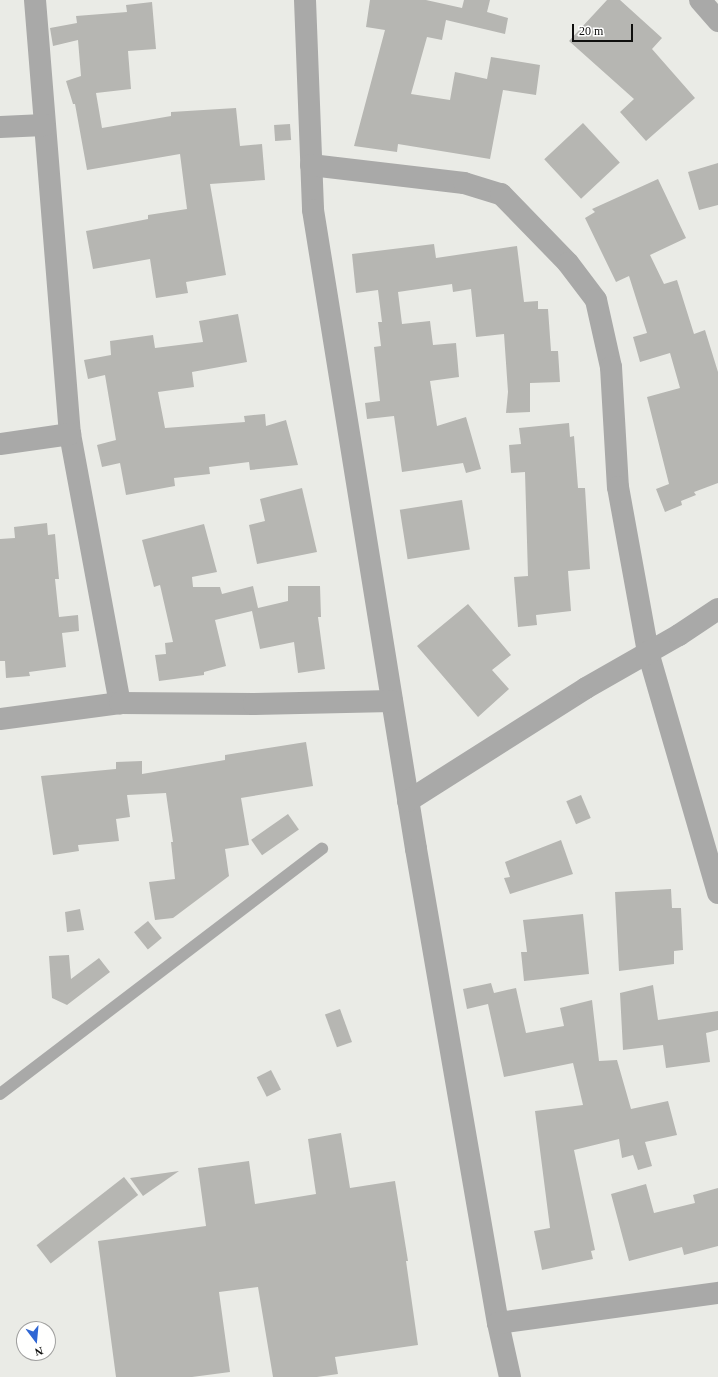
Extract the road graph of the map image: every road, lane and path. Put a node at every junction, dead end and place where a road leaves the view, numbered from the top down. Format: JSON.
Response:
{"nodes":[{"id":1,"x":35,"y":0,"type":"edge"},
{"id":2,"x":305,"y":0,"type":"edge"},
{"id":3,"x":700,"y":0,"type":"edge"},
{"id":4,"x":718,"y":21,"type":"edge"},
{"id":5,"x":44,"y":125,"type":"junction"},
{"id":6,"x":0,"y":127,"type":"edge"},
{"id":7,"x":311,"y":165,"type":"junction"},
{"id":8,"x":70,"y":434,"type":"junction"},
{"id":9,"x":0,"y":444,"type":"edge"},
{"id":10,"x":718,"y":609,"type":"edge"},
{"id":11,"x":648,"y":652,"type":"junction"},
{"id":12,"x":392,"y":702,"type":"junction"},
{"id":13,"x":120,"y":703,"type":"junction"},
{"id":14,"x":0,"y":719,"type":"edge"},
{"id":15,"x":408,"y":801,"type":"junction"},
{"id":16,"x":322,"y":849,"type":"dead end"},
{"id":17,"x":718,"y":893,"type":"edge"},
{"id":18,"x":0,"y":1094,"type":"edge"},
{"id":19,"x":718,"y":1293,"type":"edge"},
{"id":20,"x":498,"y":1323,"type":"junction"},
{"id":21,"x":510,"y":1377,"type":"edge"}],
"edges":[{"from":1,"to":5,"type":"street"},
{"from":2,"to":7,"type":"street"},
{"from":3,"to":4,"type":"street"},
{"from":5,"to":6,"type":"street"},
{"from":5,"to":8,"type":"street"},
{"from":7,"to":11,"type":"street"},
{"from":7,"to":12,"type":"street"},
{"from":8,"to":9,"type":"street"},
{"from":8,"to":13,"type":"street"},
{"from":10,"to":11,"type":"street"},
{"from":11,"to":15,"type":"street"},
{"from":11,"to":17,"type":"street"},
{"from":12,"to":13,"type":"street"},
{"from":12,"to":15,"type":"street"},
{"from":13,"to":14,"type":"street"},
{"from":15,"to":20,"type":"street"},
{"from":16,"to":18,"type":"lane"},
{"from":19,"to":20,"type":"street"},
{"from":20,"to":21,"type":"street"}]}
